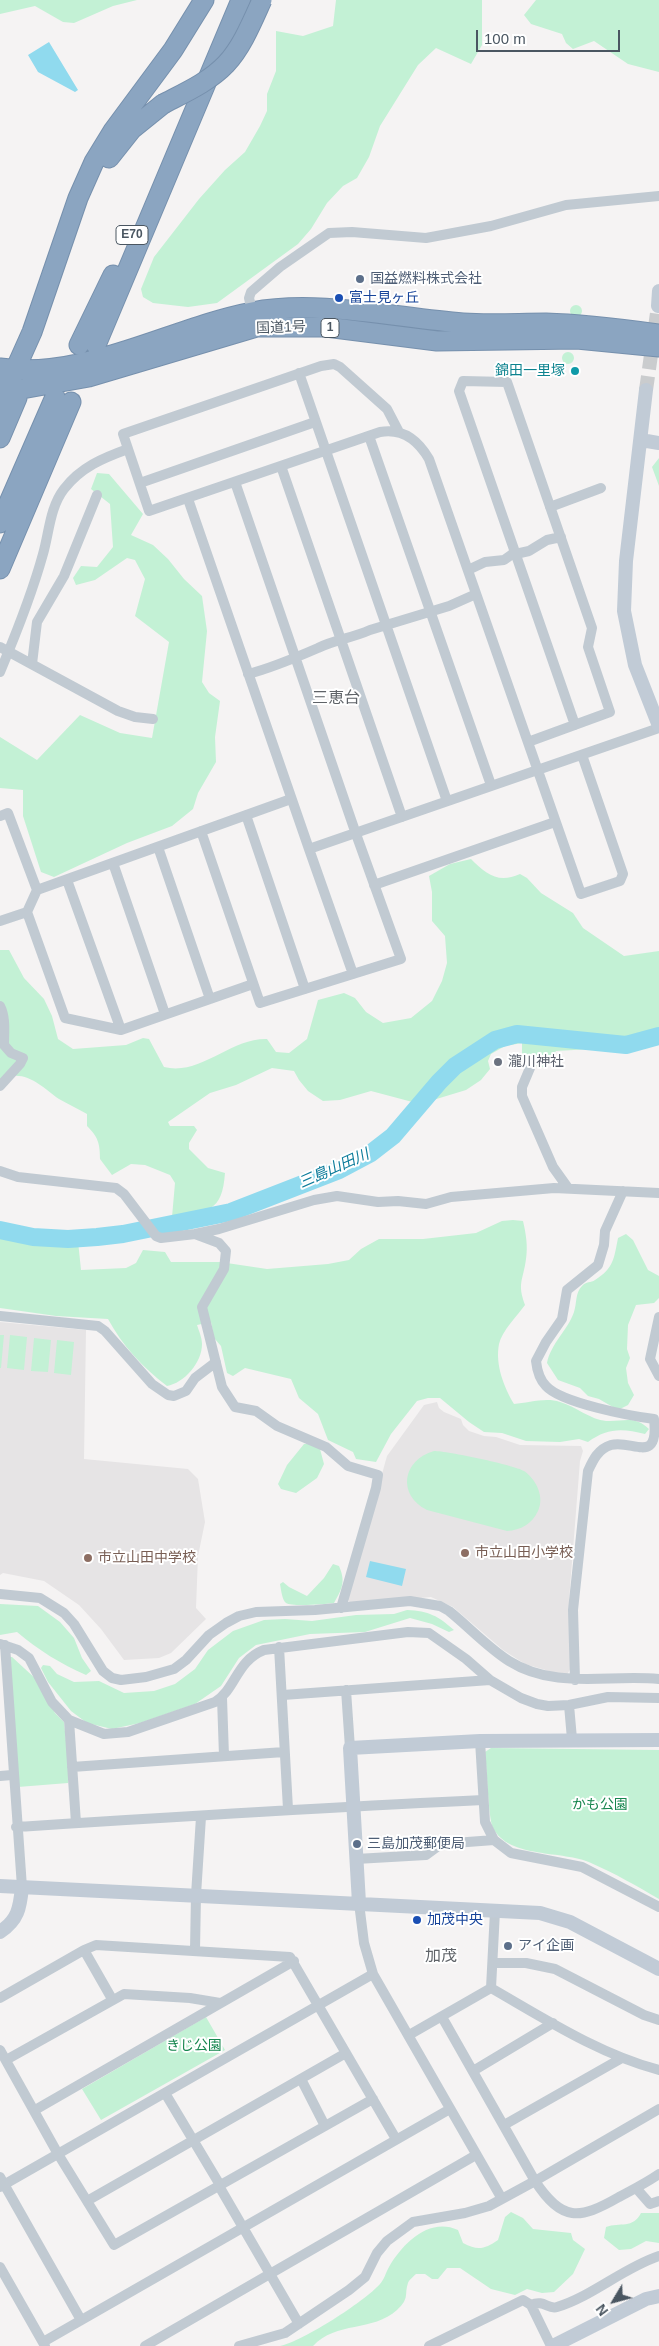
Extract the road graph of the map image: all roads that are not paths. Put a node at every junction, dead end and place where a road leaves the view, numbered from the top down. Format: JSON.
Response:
{"nodes":[{"id":1,"x":204,"y":0,"type":"edge"},
{"id":2,"x":241,"y":0,"type":"edge"},
{"id":3,"x":262,"y":0,"type":"edge"},
{"id":4,"x":659,"y":196,"type":"edge"},
{"id":5,"x":659,"y":291,"type":"edge"},
{"id":6,"x":658,"y":306,"type":"dead end"},
{"id":7,"x":255,"y":320,"type":"junction"},
{"id":8,"x":654,"y":332,"type":"edge"},
{"id":9,"x":88,"y":345,"type":"dead end"},
{"id":10,"x":659,"y":347,"type":"edge"},
{"id":11,"x":14,"y":370,"type":"edge"},
{"id":12,"x":299,"y":373,"type":"junction"},
{"id":13,"x":10,"y":388,"type":"edge"},
{"id":14,"x":646,"y":390,"type":"tunnel mouth"},
{"id":15,"x":0,"y":410,"type":"edge"},
{"id":16,"x":315,"y":422,"type":"junction"},
{"id":17,"x":399,"y":432,"type":"junction"},
{"id":18,"x":369,"y":436,"type":"junction"},
{"id":19,"x":0,"y":438,"type":"edge"},
{"id":20,"x":641,"y":440,"type":"junction"},
{"id":21,"x":659,"y":443,"type":"edge"},
{"id":22,"x":128,"y":449,"type":"junction"},
{"id":23,"x":326,"y":451,"type":"junction"},
{"id":24,"x":281,"y":466,"type":"junction"},
{"id":25,"x":235,"y":482,"type":"junction"},
{"id":26,"x":140,"y":483,"type":"junction"},
{"id":27,"x":601,"y":488,"type":"dead end"},
{"id":28,"x":97,"y":495,"type":"dead end"},
{"id":29,"x":188,"y":499,"type":"junction"},
{"id":30,"x":550,"y":507,"type":"junction"},
{"id":31,"x":0,"y":523,"type":"edge"},
{"id":32,"x":561,"y":538,"type":"junction"},
{"id":33,"x":516,"y":554,"type":"junction"},
{"id":34,"x":0,"y":569,"type":"edge"},
{"id":35,"x":468,"y":570,"type":"junction"},
{"id":36,"x":476,"y":594,"type":"junction"},
{"id":37,"x":430,"y":611,"type":"junction"},
{"id":38,"x":385,"y":626,"type":"junction"},
{"id":39,"x":341,"y":642,"type":"junction"},
{"id":40,"x":3,"y":649,"type":"edge"},
{"id":41,"x":297,"y":657,"type":"junction"},
{"id":42,"x":32,"y":664,"type":"junction"},
{"id":43,"x":0,"y":672,"type":"edge"},
{"id":44,"x":248,"y":674,"type":"junction"},
{"id":45,"x":153,"y":719,"type":"dead end"},
{"id":46,"x":575,"y":725,"type":"junction"},
{"id":47,"x":659,"y":727,"type":"edge"},
{"id":48,"x":528,"y":742,"type":"junction"},
{"id":49,"x":582,"y":755,"type":"junction"},
{"id":50,"x":538,"y":770,"type":"junction"},
{"id":51,"x":491,"y":785,"type":"junction"},
{"id":52,"x":291,"y":799,"type":"junction"},
{"id":53,"x":447,"y":801,"type":"junction"},
{"id":54,"x":246,"y":815,"type":"junction"},
{"id":55,"x":0,"y":816,"type":"edge"},
{"id":56,"x":402,"y":817,"type":"junction"},
{"id":57,"x":555,"y":822,"type":"junction"},
{"id":58,"x":201,"y":831,"type":"junction"},
{"id":59,"x":356,"y":834,"type":"junction"},
{"id":60,"x":158,"y":847,"type":"junction"},
{"id":61,"x":309,"y":849,"type":"junction"},
{"id":62,"x":112,"y":864,"type":"junction"},
{"id":63,"x":67,"y":880,"type":"junction"},
{"id":64,"x":374,"y":884,"type":"junction"},
{"id":65,"x":37,"y":890,"type":"junction"},
{"id":66,"x":26,"y":912,"type":"junction"},
{"id":67,"x":0,"y":921,"type":"edge"},
{"id":68,"x":353,"y":974,"type":"junction"},
{"id":69,"x":253,"y":984,"type":"junction"},
{"id":70,"x":306,"y":989,"type":"junction"},
{"id":71,"x":210,"y":999,"type":"junction"},
{"id":72,"x":0,"y":1006,"type":"edge"},
{"id":73,"x":166,"y":1014,"type":"junction"},
{"id":74,"x":121,"y":1030,"type":"junction"},
{"id":75,"x":530,"y":1068,"type":"dead end"},
{"id":76,"x":0,"y":1086,"type":"edge"},
{"id":77,"x":0,"y":1171,"type":"edge"},
{"id":78,"x":568,"y":1188,"type":"junction"},
{"id":79,"x":623,"y":1191,"type":"junction"},
{"id":80,"x":659,"y":1193,"type":"edge"},
{"id":81,"x":196,"y":1234,"type":"junction"},
{"id":82,"x":0,"y":1316,"type":"edge"},
{"id":83,"x":659,"y":1317,"type":"edge"},
{"id":84,"x":216,"y":1362,"type":"junction"},
{"id":85,"x":659,"y":1376,"type":"edge"},
{"id":86,"x":657,"y":1417,"type":"edge"},
{"id":87,"x":0,"y":1594,"type":"edge"},
{"id":88,"x":341,"y":1608,"type":"junction"},
{"id":89,"x":2,"y":1644,"type":"edge"},
{"id":90,"x":278,"y":1647,"type":"junction"},
{"id":91,"x":659,"y":1679,"type":"edge"},
{"id":92,"x":490,"y":1680,"type":"junction"},
{"id":93,"x":574,"y":1680,"type":"junction"},
{"id":94,"x":346,"y":1690,"type":"junction"},
{"id":95,"x":283,"y":1694,"type":"junction"},
{"id":96,"x":222,"y":1698,"type":"junction"},
{"id":97,"x":659,"y":1698,"type":"edge"},
{"id":98,"x":569,"y":1704,"type":"junction"},
{"id":99,"x":4,"y":1713,"type":"edge"},
{"id":100,"x":69,"y":1720,"type":"junction"},
{"id":101,"x":572,"y":1739,"type":"junction"},
{"id":102,"x":659,"y":1740,"type":"edge"},
{"id":103,"x":480,"y":1741,"type":"junction"},
{"id":104,"x":350,"y":1748,"type":"junction"},
{"id":105,"x":284,"y":1752,"type":"junction"},
{"id":106,"x":224,"y":1756,"type":"junction"},
{"id":107,"x":72,"y":1767,"type":"junction"},
{"id":108,"x":12,"y":1775,"type":"junction"},
{"id":109,"x":0,"y":1776,"type":"edge"},
{"id":110,"x":483,"y":1800,"type":"junction"},
{"id":111,"x":353,"y":1806,"type":"junction"},
{"id":112,"x":288,"y":1809,"type":"junction"},
{"id":113,"x":201,"y":1817,"type":"junction"},
{"id":114,"x":76,"y":1823,"type":"junction"},
{"id":115,"x":16,"y":1827,"type":"junction"},
{"id":116,"x":494,"y":1840,"type":"junction"},
{"id":117,"x":356,"y":1859,"type":"junction"},
{"id":118,"x":0,"y":1886,"type":"edge"},
{"id":119,"x":22,"y":1887,"type":"junction"},
{"id":120,"x":196,"y":1895,"type":"junction"},
{"id":121,"x":359,"y":1903,"type":"junction"},
{"id":122,"x":659,"y":1907,"type":"edge"},
{"id":123,"x":494,"y":1911,"type":"junction"},
{"id":124,"x":0,"y":1932,"type":"edge"},
{"id":125,"x":84,"y":1950,"type":"junction"},
{"id":126,"x":195,"y":1950,"type":"junction"},
{"id":127,"x":294,"y":1961,"type":"junction"},
{"id":128,"x":493,"y":1963,"type":"junction"},
{"id":129,"x":659,"y":1969,"type":"edge"},
{"id":130,"x":373,"y":1974,"type":"junction"},
{"id":131,"x":491,"y":1988,"type":"junction"},
{"id":132,"x":0,"y":1998,"type":"edge"},
{"id":133,"x":112,"y":1999,"type":"junction"},
{"id":134,"x":220,"y":2003,"type":"junction"},
{"id":135,"x":319,"y":2005,"type":"junction"},
{"id":136,"x":442,"y":2017,"type":"junction"},
{"id":137,"x":659,"y":2020,"type":"edge"},
{"id":138,"x":553,"y":2023,"type":"junction"},
{"id":139,"x":409,"y":2035,"type":"junction"},
{"id":140,"x":0,"y":2050,"type":"edge"},
{"id":141,"x":346,"y":2053,"type":"junction"},
{"id":142,"x":622,"y":2058,"type":"junction"},
{"id":143,"x":6,"y":2060,"type":"junction"},
{"id":144,"x":659,"y":2070,"type":"edge"},
{"id":145,"x":473,"y":2071,"type":"junction"},
{"id":146,"x":301,"y":2079,"type":"junction"},
{"id":147,"x":165,"y":2093,"type":"junction"},
{"id":148,"x":373,"y":2099,"type":"junction"},
{"id":149,"x":450,"y":2109,"type":"junction"},
{"id":150,"x":659,"y":2109,"type":"edge"},
{"id":151,"x":35,"y":2110,"type":"junction"},
{"id":152,"x":504,"y":2125,"type":"junction"},
{"id":153,"x":325,"y":2126,"type":"junction"},
{"id":154,"x":396,"y":2139,"type":"junction"},
{"id":155,"x":194,"y":2140,"type":"junction"},
{"id":156,"x":58,"y":2154,"type":"junction"},
{"id":157,"x":476,"y":2156,"type":"junction"},
{"id":158,"x":659,"y":2174,"type":"edge"},
{"id":159,"x":535,"y":2181,"type":"junction"},
{"id":160,"x":1,"y":2183,"type":"edge"},
{"id":161,"x":219,"y":2185,"type":"junction"},
{"id":162,"x":636,"y":2188,"type":"junction"},
{"id":163,"x":502,"y":2199,"type":"junction"},
{"id":164,"x":87,"y":2201,"type":"junction"},
{"id":165,"x":659,"y":2201,"type":"edge"},
{"id":166,"x":243,"y":2228,"type":"junction"},
{"id":167,"x":659,"y":2256,"type":"edge"},
{"id":168,"x":0,"y":2267,"type":"edge"},
{"id":169,"x":270,"y":2275,"type":"junction"},
{"id":170,"x":3,"y":2279,"type":"edge"},
{"id":171,"x":659,"y":2296,"type":"edge"},
{"id":172,"x":531,"y":2305,"type":"junction"},
{"id":173,"x":81,"y":2320,"type":"junction"},
{"id":174,"x":299,"y":2324,"type":"junction"},
{"id":175,"x":44,"y":2344,"type":"edge"},
{"id":176,"x":145,"y":2346,"type":"edge"},
{"id":177,"x":239,"y":2346,"type":"edge"},
{"id":178,"x":428,"y":2346,"type":"edge"},
{"id":179,"x":552,"y":2346,"type":"edge"}],
"edges":[{"from":1,"to":11,"type":"highway"},
{"from":2,"to":9,"type":"highway","number":"E70"},
{"from":3,"to":11,"type":"highway","bridge":true},
{"from":4,"to":7,"type":"street"},
{"from":5,"to":6,"type":"street"},
{"from":7,"to":8,"type":"highway","name":"国道1号","number":"1"},
{"from":7,"to":10,"type":"highway","name":"国道1号","number":"1"},
{"from":7,"to":11,"type":"highway","name":"国道1号","number":"1"},
{"from":7,"to":13,"type":"highway","name":"国道1号","number":"1"},
{"from":11,"to":13,"type":"highway"},
{"from":12,"to":16,"type":"street"},
{"from":12,"to":17,"type":"street"},
{"from":12,"to":22,"type":"street"},
{"from":13,"to":15,"type":"highway"},
{"from":13,"to":19,"type":"highway"},
{"from":14,"to":20,"type":"street"},
{"from":16,"to":23,"type":"street"},
{"from":16,"to":26,"type":"street"},
{"from":17,"to":18,"type":"street"},
{"from":17,"to":35,"type":"street"},
{"from":18,"to":23,"type":"street"},
{"from":18,"to":37,"type":"street"},
{"from":20,"to":21,"type":"street"},
{"from":20,"to":47,"type":"street"},
{"from":22,"to":26,"type":"street"},
{"from":22,"to":40,"type":"street"},
{"from":23,"to":24,"type":"street"},
{"from":23,"to":38,"type":"street"},
{"from":24,"to":25,"type":"street"},
{"from":24,"to":39,"type":"street"},
{"from":25,"to":29,"type":"street"},
{"from":25,"to":41,"type":"street"},
{"from":26,"to":29,"type":"street"},
{"from":27,"to":30,"type":"street"},
{"from":28,"to":42,"type":"street"},
{"from":29,"to":44,"type":"street"},
{"from":30,"to":32,"type":"street"},
{"from":30,"to":33,"type":"street"},
{"from":31,"to":34,"type":"highway"},
{"from":32,"to":33,"type":"street"},
{"from":32,"to":46,"type":"street"},
{"from":33,"to":35,"type":"street"},
{"from":33,"to":46,"type":"street"},
{"from":35,"to":36,"type":"street"},
{"from":36,"to":37,"type":"street"},
{"from":36,"to":48,"type":"street"},
{"from":37,"to":38,"type":"street"},
{"from":37,"to":51,"type":"street"},
{"from":38,"to":39,"type":"street"},
{"from":38,"to":53,"type":"street"},
{"from":39,"to":41,"type":"street"},
{"from":39,"to":56,"type":"street"},
{"from":40,"to":42,"type":"street"},
{"from":40,"to":43,"type":"street"},
{"from":41,"to":44,"type":"street"},
{"from":41,"to":59,"type":"street"},
{"from":42,"to":45,"type":"street"},
{"from":44,"to":52,"type":"street"},
{"from":46,"to":48,"type":"street"},
{"from":47,"to":49,"type":"street"},
{"from":48,"to":50,"type":"street"},
{"from":49,"to":50,"type":"street"},
{"from":49,"to":57,"type":"street"},
{"from":50,"to":51,"type":"street"},
{"from":50,"to":57,"type":"street"},
{"from":51,"to":53,"type":"street"},
{"from":52,"to":54,"type":"street"},
{"from":52,"to":61,"type":"street"},
{"from":53,"to":56,"type":"street"},
{"from":54,"to":58,"type":"street"},
{"from":54,"to":70,"type":"street"},
{"from":55,"to":65,"type":"street"},
{"from":56,"to":59,"type":"street"},
{"from":57,"to":64,"type":"street"},
{"from":58,"to":60,"type":"street"},
{"from":58,"to":69,"type":"street"},
{"from":59,"to":61,"type":"street"},
{"from":59,"to":64,"type":"street"},
{"from":60,"to":62,"type":"street"},
{"from":60,"to":71,"type":"street"},
{"from":61,"to":68,"type":"street"},
{"from":62,"to":63,"type":"street"},
{"from":62,"to":73,"type":"street"},
{"from":63,"to":65,"type":"street"},
{"from":63,"to":74,"type":"street"},
{"from":64,"to":68,"type":"street"},
{"from":65,"to":66,"type":"street"},
{"from":66,"to":67,"type":"street"},
{"from":66,"to":74,"type":"street"},
{"from":68,"to":70,"type":"street"},
{"from":69,"to":70,"type":"street"},
{"from":69,"to":71,"type":"street"},
{"from":71,"to":73,"type":"street"},
{"from":72,"to":76,"type":"street"},
{"from":73,"to":74,"type":"street"},
{"from":75,"to":78,"type":"street"},
{"from":77,"to":81,"type":"street"},
{"from":78,"to":79,"type":"street"},
{"from":78,"to":81,"type":"street"},
{"from":79,"to":80,"type":"street"},
{"from":79,"to":86,"type":"street"},
{"from":81,"to":84,"type":"street"},
{"from":82,"to":84,"type":"street"},
{"from":83,"to":85,"type":"street"},
{"from":84,"to":88,"type":"street"},
{"from":86,"to":93,"type":"street"},
{"from":87,"to":88,"type":"street"},
{"from":88,"to":93,"type":"street"},
{"from":89,"to":99,"type":"street"},
{"from":89,"to":100,"type":"street"},
{"from":90,"to":92,"type":"street"},
{"from":90,"to":95,"type":"street"},
{"from":90,"to":96,"type":"street"},
{"from":91,"to":93,"type":"street"},
{"from":92,"to":94,"type":"street"},
{"from":92,"to":98,"type":"street"},
{"from":94,"to":95,"type":"street"},
{"from":94,"to":104,"type":"street"},
{"from":95,"to":105,"type":"street"},
{"from":96,"to":100,"type":"street"},
{"from":96,"to":106,"type":"street"},
{"from":97,"to":98,"type":"street"},
{"from":98,"to":101,"type":"street"},
{"from":99,"to":108,"type":"street"},
{"from":100,"to":107,"type":"street"},
{"from":101,"to":102,"type":"street"},
{"from":101,"to":103,"type":"street"},
{"from":103,"to":104,"type":"street"},
{"from":103,"to":110,"type":"street"},
{"from":104,"to":111,"type":"street"},
{"from":105,"to":106,"type":"street"},
{"from":105,"to":112,"type":"street"},
{"from":106,"to":107,"type":"street"},
{"from":107,"to":114,"type":"street"},
{"from":108,"to":109,"type":"street"},
{"from":108,"to":115,"type":"street"},
{"from":110,"to":111,"type":"street"},
{"from":110,"to":116,"type":"street"},
{"from":111,"to":112,"type":"street"},
{"from":111,"to":117,"type":"street"},
{"from":112,"to":113,"type":"street"},
{"from":113,"to":114,"type":"street"},
{"from":113,"to":120,"type":"street"},
{"from":114,"to":115,"type":"street"},
{"from":115,"to":119,"type":"street"},
{"from":116,"to":117,"type":"street"},
{"from":116,"to":122,"type":"street"},
{"from":117,"to":121,"type":"street"},
{"from":118,"to":119,"type":"street"},
{"from":119,"to":120,"type":"street"},
{"from":119,"to":124,"type":"street"},
{"from":120,"to":121,"type":"street"},
{"from":120,"to":126,"type":"street"},
{"from":121,"to":123,"type":"street"},
{"from":121,"to":130,"type":"street"},
{"from":123,"to":128,"type":"street"},
{"from":123,"to":129,"type":"street"},
{"from":125,"to":126,"type":"street"},
{"from":125,"to":132,"type":"street"},
{"from":125,"to":133,"type":"street"},
{"from":126,"to":127,"type":"street"},
{"from":127,"to":134,"type":"street"},
{"from":127,"to":135,"type":"street"},
{"from":128,"to":131,"type":"street"},
{"from":128,"to":137,"type":"street"},
{"from":130,"to":135,"type":"street"},
{"from":130,"to":139,"type":"street"},
{"from":131,"to":136,"type":"street"},
{"from":131,"to":138,"type":"street"},
{"from":133,"to":134,"type":"street"},
{"from":133,"to":143,"type":"street"},
{"from":134,"to":151,"type":"street"},
{"from":135,"to":141,"type":"street"},
{"from":135,"to":147,"type":"street"},
{"from":136,"to":139,"type":"street"},
{"from":136,"to":145,"type":"street"},
{"from":138,"to":142,"type":"street"},
{"from":138,"to":145,"type":"street"},
{"from":139,"to":149,"type":"street"},
{"from":140,"to":143,"type":"street"},
{"from":141,"to":146,"type":"street"},
{"from":141,"to":148,"type":"street"},
{"from":142,"to":144,"type":"street"},
{"from":142,"to":152,"type":"street"},
{"from":143,"to":151,"type":"street"},
{"from":145,"to":152,"type":"street"},
{"from":146,"to":153,"type":"street"},
{"from":146,"to":155,"type":"street"},
{"from":147,"to":155,"type":"street"},
{"from":147,"to":156,"type":"street"},
{"from":148,"to":153,"type":"street"},
{"from":148,"to":154,"type":"street"},
{"from":149,"to":154,"type":"street"},
{"from":149,"to":157,"type":"street"},
{"from":150,"to":159,"type":"street"},
{"from":151,"to":156,"type":"street"},
{"from":152,"to":159,"type":"street"},
{"from":153,"to":161,"type":"street"},
{"from":154,"to":166,"type":"street"},
{"from":155,"to":161,"type":"street"},
{"from":155,"to":164,"type":"street"},
{"from":156,"to":160,"type":"street"},
{"from":156,"to":164,"type":"street"},
{"from":157,"to":163,"type":"street"},
{"from":157,"to":169,"type":"street"},
{"from":158,"to":162,"type":"street"},
{"from":159,"to":162,"type":"street"},
{"from":159,"to":163,"type":"street"},
{"from":160,"to":173,"type":"street"},
{"from":161,"to":164,"type":"street"},
{"from":161,"to":166,"type":"street"},
{"from":162,"to":165,"type":"street"},
{"from":163,"to":174,"type":"street"},
{"from":166,"to":169,"type":"street"},
{"from":166,"to":173,"type":"street"},
{"from":167,"to":172,"type":"street"},
{"from":168,"to":170,"type":"street"},
{"from":169,"to":174,"type":"street"},
{"from":169,"to":176,"type":"street"},
{"from":170,"to":175,"type":"street"},
{"from":171,"to":179,"type":"street"},
{"from":172,"to":178,"type":"street"},
{"from":172,"to":179,"type":"street"},
{"from":173,"to":175,"type":"street"},
{"from":174,"to":177,"type":"street"}]}
